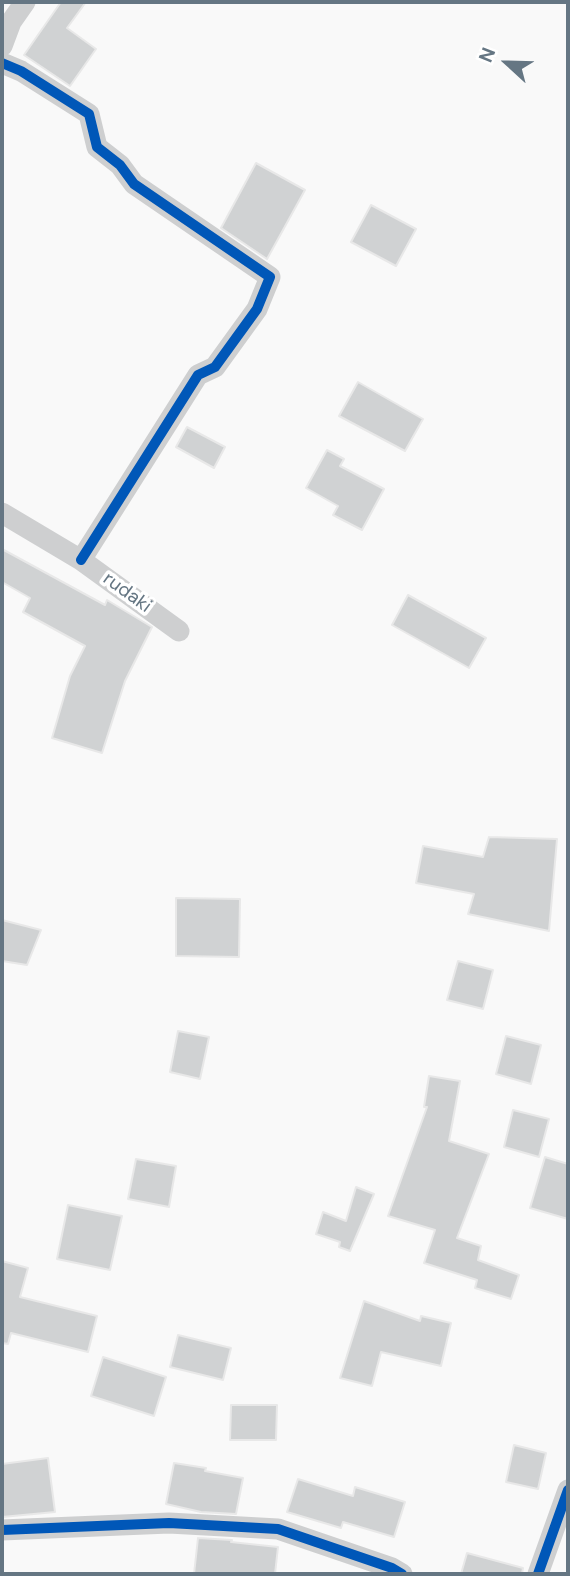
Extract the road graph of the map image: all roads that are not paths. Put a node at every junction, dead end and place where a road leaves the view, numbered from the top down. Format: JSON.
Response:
{"nodes":[{"id":1,"x":25,"y":2,"type":"edge"},
{"id":2,"x":2,"y":46,"type":"edge"},
{"id":3,"x":2,"y":64,"type":"edge"},
{"id":4,"x":2,"y":513,"type":"edge"},
{"id":5,"x":81,"y":560,"type":"junction"},
{"id":6,"x":179,"y":631,"type":"dead end"},
{"id":7,"x":568,"y":1490,"type":"edge"},
{"id":8,"x":2,"y":1530,"type":"edge"},
{"id":9,"x":402,"y":1574,"type":"edge"},
{"id":10,"x":538,"y":1574,"type":"edge"}],
"edges":[{"from":1,"to":2,"type":"street"},
{"from":3,"to":5,"type":"street"},
{"from":4,"to":5,"type":"street","name":"rudaki"},
{"from":5,"to":6,"type":"street","name":"rudaki"},
{"from":7,"to":10,"type":"street"},
{"from":8,"to":9,"type":"street"}]}
